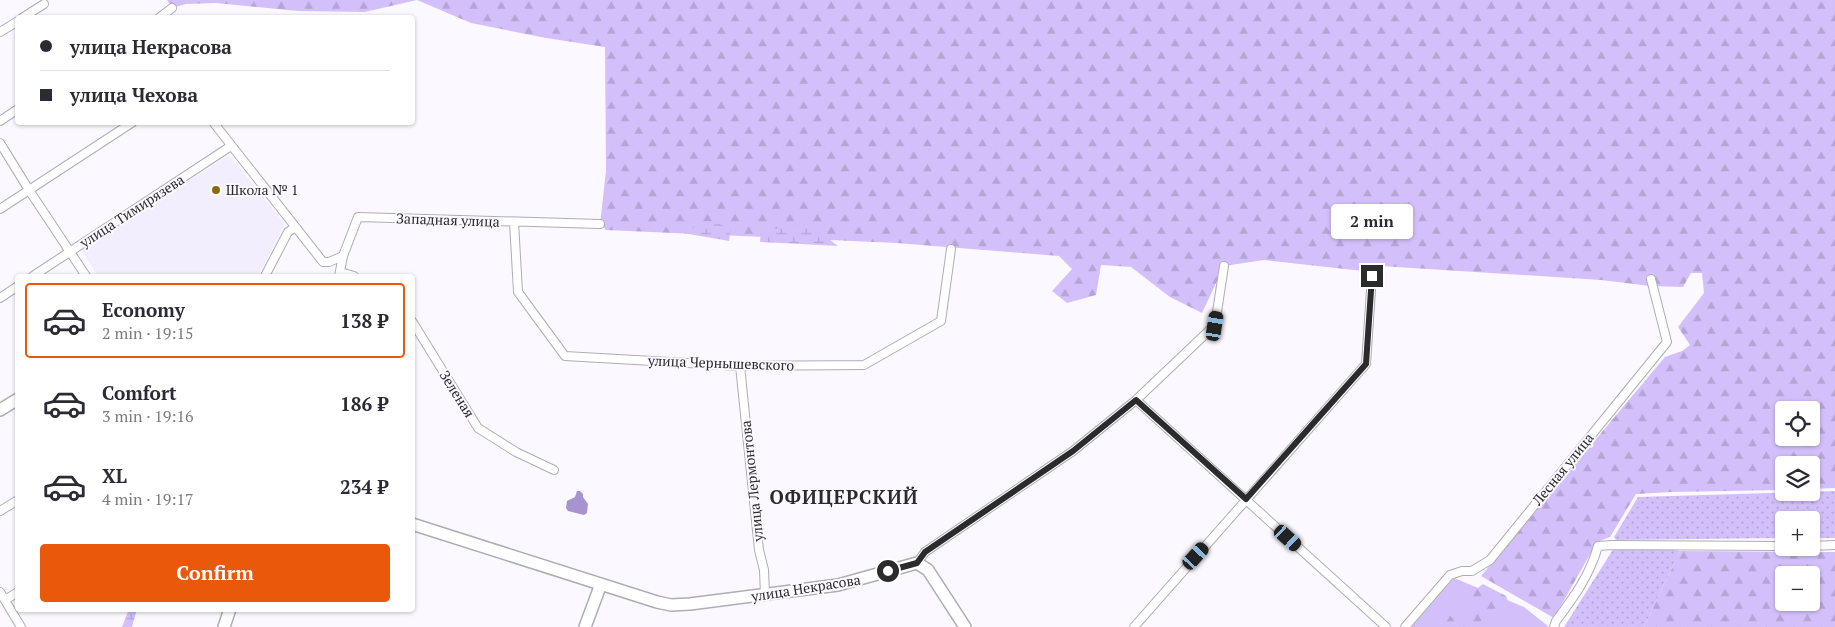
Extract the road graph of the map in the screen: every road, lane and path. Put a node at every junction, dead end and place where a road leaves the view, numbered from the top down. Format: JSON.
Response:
{"nodes":[{"id":1,"x":44,"y":4,"type":"dead end"},
{"id":2,"x":172,"y":8,"type":"dead end"},
{"id":3,"x":27,"y":15,"type":"edge"},
{"id":4,"x":163,"y":15,"type":"edge"},
{"id":5,"x":15,"y":23,"type":"edge"},
{"id":6,"x":0,"y":32,"type":"edge"},
{"id":7,"x":15,"y":111,"type":"edge"},
{"id":8,"x":0,"y":120,"type":"edge"},
{"id":9,"x":129,"y":125,"type":"edge"},
{"id":10,"x":215,"y":125,"type":"edge"},
{"id":11,"x":0,"y":143,"type":"edge"},
{"id":12,"x":231,"y":146,"type":"junction"},
{"id":13,"x":29,"y":190,"type":"junction"},
{"id":14,"x":0,"y":209,"type":"edge"},
{"id":15,"x":514,"y":222,"type":"junction"},
{"id":16,"x":600,"y":224,"type":"dead end"},
{"id":17,"x":294,"y":228,"type":"junction"},
{"id":18,"x":951,"y":248,"type":"dead end"},
{"id":19,"x":70,"y":252,"type":"junction"},
{"id":20,"x":343,"y":256,"type":"junction"},
{"id":21,"x":1224,"y":266,"type":"dead end"},
{"id":22,"x":36,"y":274,"type":"edge"},
{"id":23,"x":85,"y":274,"type":"edge"},
{"id":24,"x":265,"y":274,"type":"edge"},
{"id":25,"x":339,"y":274,"type":"edge"},
{"id":26,"x":1372,"y":276,"type":"dead end"},
{"id":27,"x":1651,"y":279,"type":"dead end"},
{"id":28,"x":15,"y":288,"type":"edge"},
{"id":29,"x":0,"y":298,"type":"edge"},
{"id":30,"x":415,"y":327,"type":"edge"},
{"id":31,"x":740,"y":366,"type":"junction"},
{"id":32,"x":1136,"y":400,"type":"junction"},
{"id":33,"x":15,"y":401,"type":"edge"},
{"id":34,"x":0,"y":410,"type":"edge"},
{"id":35,"x":554,"y":470,"type":"dead end"},
{"id":36,"x":1246,"y":499,"type":"junction"},
{"id":37,"x":15,"y":502,"type":"edge"},
{"id":38,"x":0,"y":512,"type":"edge"},
{"id":39,"x":415,"y":525,"type":"edge"},
{"id":40,"x":1775,"y":546,"type":"edge"},
{"id":41,"x":1820,"y":546,"type":"edge"},
{"id":42,"x":1835,"y":546,"type":"edge"},
{"id":43,"x":917,"y":563,"type":"junction"},
{"id":44,"x":601,"y":584,"type":"junction"},
{"id":45,"x":0,"y":592,"type":"edge"},
{"id":46,"x":15,"y":594,"type":"edge"},
{"id":47,"x":765,"y":595,"type":"junction"},
{"id":48,"x":5,"y":600,"type":"junction"},
{"id":49,"x":229,"y":612,"type":"edge"},
{"id":50,"x":21,"y":627,"type":"edge"},
{"id":51,"x":224,"y":627,"type":"edge"},
{"id":52,"x":585,"y":627,"type":"edge"},
{"id":53,"x":965,"y":627,"type":"edge"},
{"id":54,"x":1134,"y":627,"type":"edge"},
{"id":55,"x":1386,"y":627,"type":"edge"},
{"id":56,"x":1405,"y":627,"type":"edge"},
{"id":57,"x":1554,"y":627,"type":"edge"}],
"edges":[{"from":1,"to":3,"type":"street"},
{"from":2,"to":4,"type":"street"},
{"from":5,"to":6,"type":"street"},
{"from":7,"to":8,"type":"street"},
{"from":9,"to":13,"type":"street"},
{"from":10,"to":12,"type":"street"},
{"from":11,"to":13,"type":"street"},
{"from":12,"to":17,"type":"street"},
{"from":12,"to":19,"type":"street","name":"улица Тимирязева"},
{"from":13,"to":14,"type":"street"},
{"from":13,"to":19,"type":"street"},
{"from":15,"to":16,"type":"street","name":"Западная улица"},
{"from":15,"to":20,"type":"street","name":"Западная улица"},
{"from":15,"to":31,"type":"street","name":"улица Чернышевского"},
{"from":17,"to":20,"type":"street"},
{"from":17,"to":24,"type":"street"},
{"from":18,"to":31,"type":"street","name":"улица Чернышевского"},
{"from":19,"to":22,"type":"street","name":"улица Тимирязева"},
{"from":19,"to":23,"type":"street"},
{"from":20,"to":25,"type":"street","name":"Западная улица"},
{"from":21,"to":32,"type":"street","name":"улица Некрасова"},
{"from":26,"to":36,"type":"street"},
{"from":27,"to":56,"type":"street","name":"Лесная улица"},
{"from":28,"to":29,"type":"street"},
{"from":30,"to":35,"type":"street","name":"Зеленая"},
{"from":31,"to":47,"type":"street","name":"улица Лермонтова"},
{"from":32,"to":36,"type":"street"},
{"from":32,"to":43,"type":"street","name":"улица Некрасова"},
{"from":33,"to":34,"type":"street"},
{"from":36,"to":54,"type":"street"},
{"from":36,"to":55,"type":"street"},
{"from":37,"to":38,"type":"street"},
{"from":39,"to":44,"type":"street","name":"улица Некрасова"},
{"from":40,"to":57,"type":"street"},
{"from":41,"to":42,"type":"street"},
{"from":43,"to":47,"type":"street","name":"улица Некрасова"},
{"from":43,"to":53,"type":"street"},
{"from":44,"to":47,"type":"street","name":"улица Некрасова"},
{"from":44,"to":52,"type":"street"},
{"from":45,"to":48,"type":"street"},
{"from":46,"to":48,"type":"street"},
{"from":48,"to":50,"type":"street"},
{"from":49,"to":51,"type":"street"}]}
